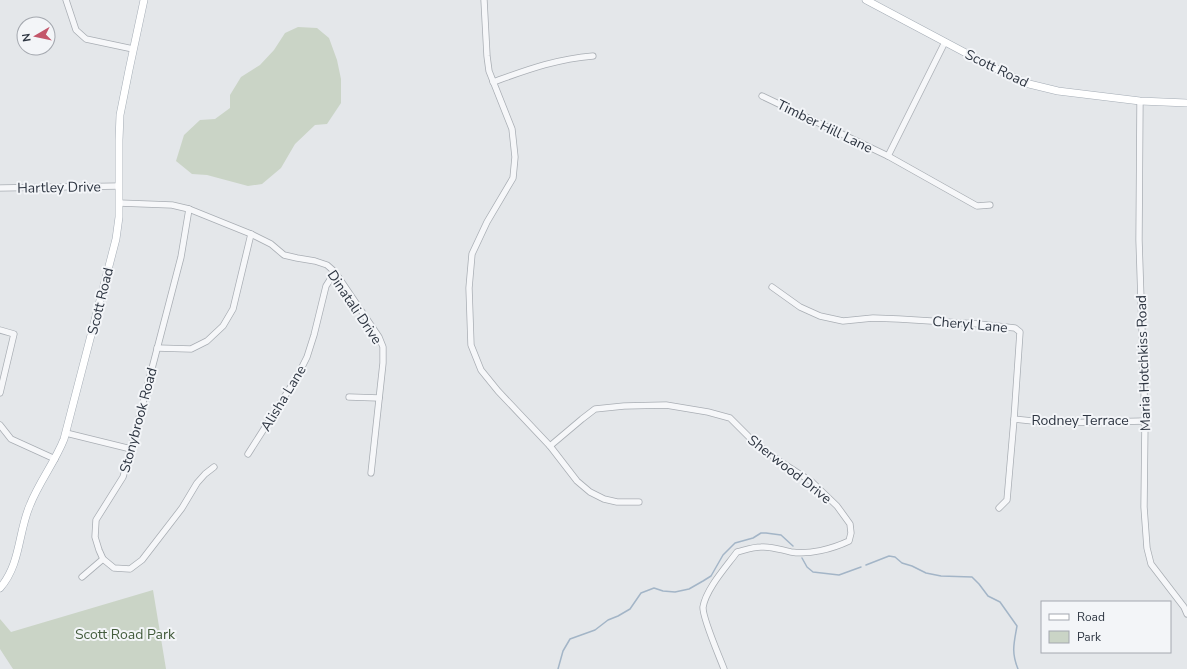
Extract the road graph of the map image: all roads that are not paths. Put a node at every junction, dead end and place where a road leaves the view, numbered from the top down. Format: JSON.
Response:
{"nodes":[{"id":1,"x":66,"y":0,"type":"edge"},
{"id":2,"x":144,"y":0,"type":"edge"},
{"id":3,"x":484,"y":0,"type":"edge"},
{"id":4,"x":866,"y":0,"type":"edge"},
{"id":5,"x":945,"y":42,"type":"junction"},
{"id":6,"x":133,"y":49,"type":"junction"},
{"id":7,"x":592,"y":56,"type":"dead end"},
{"id":8,"x":493,"y":82,"type":"junction"},
{"id":9,"x":762,"y":96,"type":"dead end"},
{"id":10,"x":1140,"y":101,"type":"junction"},
{"id":11,"x":1187,"y":103,"type":"edge"},
{"id":12,"x":888,"y":156,"type":"junction"},
{"id":13,"x":119,"y":186,"type":"junction"},
{"id":14,"x":0,"y":188,"type":"edge"},
{"id":15,"x":119,"y":203,"type":"junction"},
{"id":16,"x":990,"y":205,"type":"dead end"},
{"id":17,"x":189,"y":209,"type":"junction"},
{"id":18,"x":251,"y":234,"type":"junction"},
{"id":19,"x":335,"y":272,"type":"junction"},
{"id":20,"x":772,"y":287,"type":"dead end"},
{"id":21,"x":0,"y":330,"type":"edge"},
{"id":22,"x":157,"y":348,"type":"junction"},
{"id":23,"x":0,"y":393,"type":"edge"},
{"id":24,"x":349,"y":396,"type":"dead end"},
{"id":25,"x":379,"y":398,"type":"junction"},
{"id":26,"x":1014,"y":419,"type":"junction"},
{"id":27,"x":1145,"y":420,"type":"junction"},
{"id":28,"x":0,"y":425,"type":"edge"},
{"id":29,"x":66,"y":433,"type":"junction"},
{"id":30,"x":550,"y":446,"type":"junction"},
{"id":31,"x":131,"y":449,"type":"junction"},
{"id":32,"x":248,"y":454,"type":"dead end"},
{"id":33,"x":55,"y":459,"type":"junction"},
{"id":34,"x":214,"y":467,"type":"dead end"},
{"id":35,"x":371,"y":473,"type":"dead end"},
{"id":36,"x":639,"y":502,"type":"dead end"},
{"id":37,"x":999,"y":508,"type":"dead end"},
{"id":38,"x":103,"y":559,"type":"junction"},
{"id":39,"x":82,"y":577,"type":"dead end"},
{"id":40,"x":0,"y":588,"type":"edge"},
{"id":41,"x":1187,"y":614,"type":"edge"},
{"id":42,"x":724,"y":669,"type":"edge"}],
"edges":[{"from":1,"to":6,"type":"street"},
{"from":2,"to":6,"type":"main road","name":"Scott Road"},
{"from":3,"to":8,"type":"street"},
{"from":4,"to":5,"type":"main road","name":"Scott Road"},
{"from":5,"to":10,"type":"main road","name":"Scott Road"},
{"from":5,"to":12,"type":"street","name":"Timber Hill Lane"},
{"from":6,"to":13,"type":"main road","name":"Scott Road"},
{"from":7,"to":8,"type":"street"},
{"from":8,"to":30,"type":"street"},
{"from":9,"to":12,"type":"street","name":"Timber Hill Lane"},
{"from":10,"to":11,"type":"main road","name":"Scott Road"},
{"from":10,"to":27,"type":"street","name":"Maria Hotchkiss Road"},
{"from":12,"to":16,"type":"street","name":"Timber Hill Lane"},
{"from":13,"to":14,"type":"street","name":"Hartley Drive"},
{"from":13,"to":15,"type":"main road","name":"Scott Road"},
{"from":15,"to":17,"type":"street","name":"Dinatali Drive"},
{"from":15,"to":29,"type":"main road","name":"Scott Road"},
{"from":17,"to":18,"type":"street","name":"Dinatali Drive"},
{"from":17,"to":22,"type":"street","name":"Stonybrook Road"},
{"from":18,"to":19,"type":"street","name":"Dinatali Drive"},
{"from":18,"to":22,"type":"street"},
{"from":19,"to":25,"type":"street","name":"Dinatali Drive"},
{"from":19,"to":32,"type":"street","name":"Alisha Lane"},
{"from":20,"to":26,"type":"street","name":"Cheryl Lane"},
{"from":21,"to":23,"type":"street"},
{"from":22,"to":31,"type":"street","name":"Stonybrook Road"},
{"from":24,"to":25,"type":"street"},
{"from":25,"to":35,"type":"street","name":"Dinatali Drive"},
{"from":26,"to":27,"type":"street","name":"Rodney Terrace"},
{"from":26,"to":37,"type":"street","name":"Cheryl Lane"},
{"from":27,"to":41,"type":"street","name":"Maria Hotchkiss Road"},
{"from":28,"to":33,"type":"street"},
{"from":29,"to":31,"type":"street"},
{"from":29,"to":33,"type":"main road","name":"Scott Road"},
{"from":30,"to":36,"type":"street"},
{"from":30,"to":42,"type":"street","name":"Sherwood Drive"},
{"from":31,"to":38,"type":"street","name":"Stonybrook Road"},
{"from":33,"to":40,"type":"main road","name":"Scott Road"},
{"from":34,"to":38,"type":"street"},
{"from":38,"to":39,"type":"street"}]}
